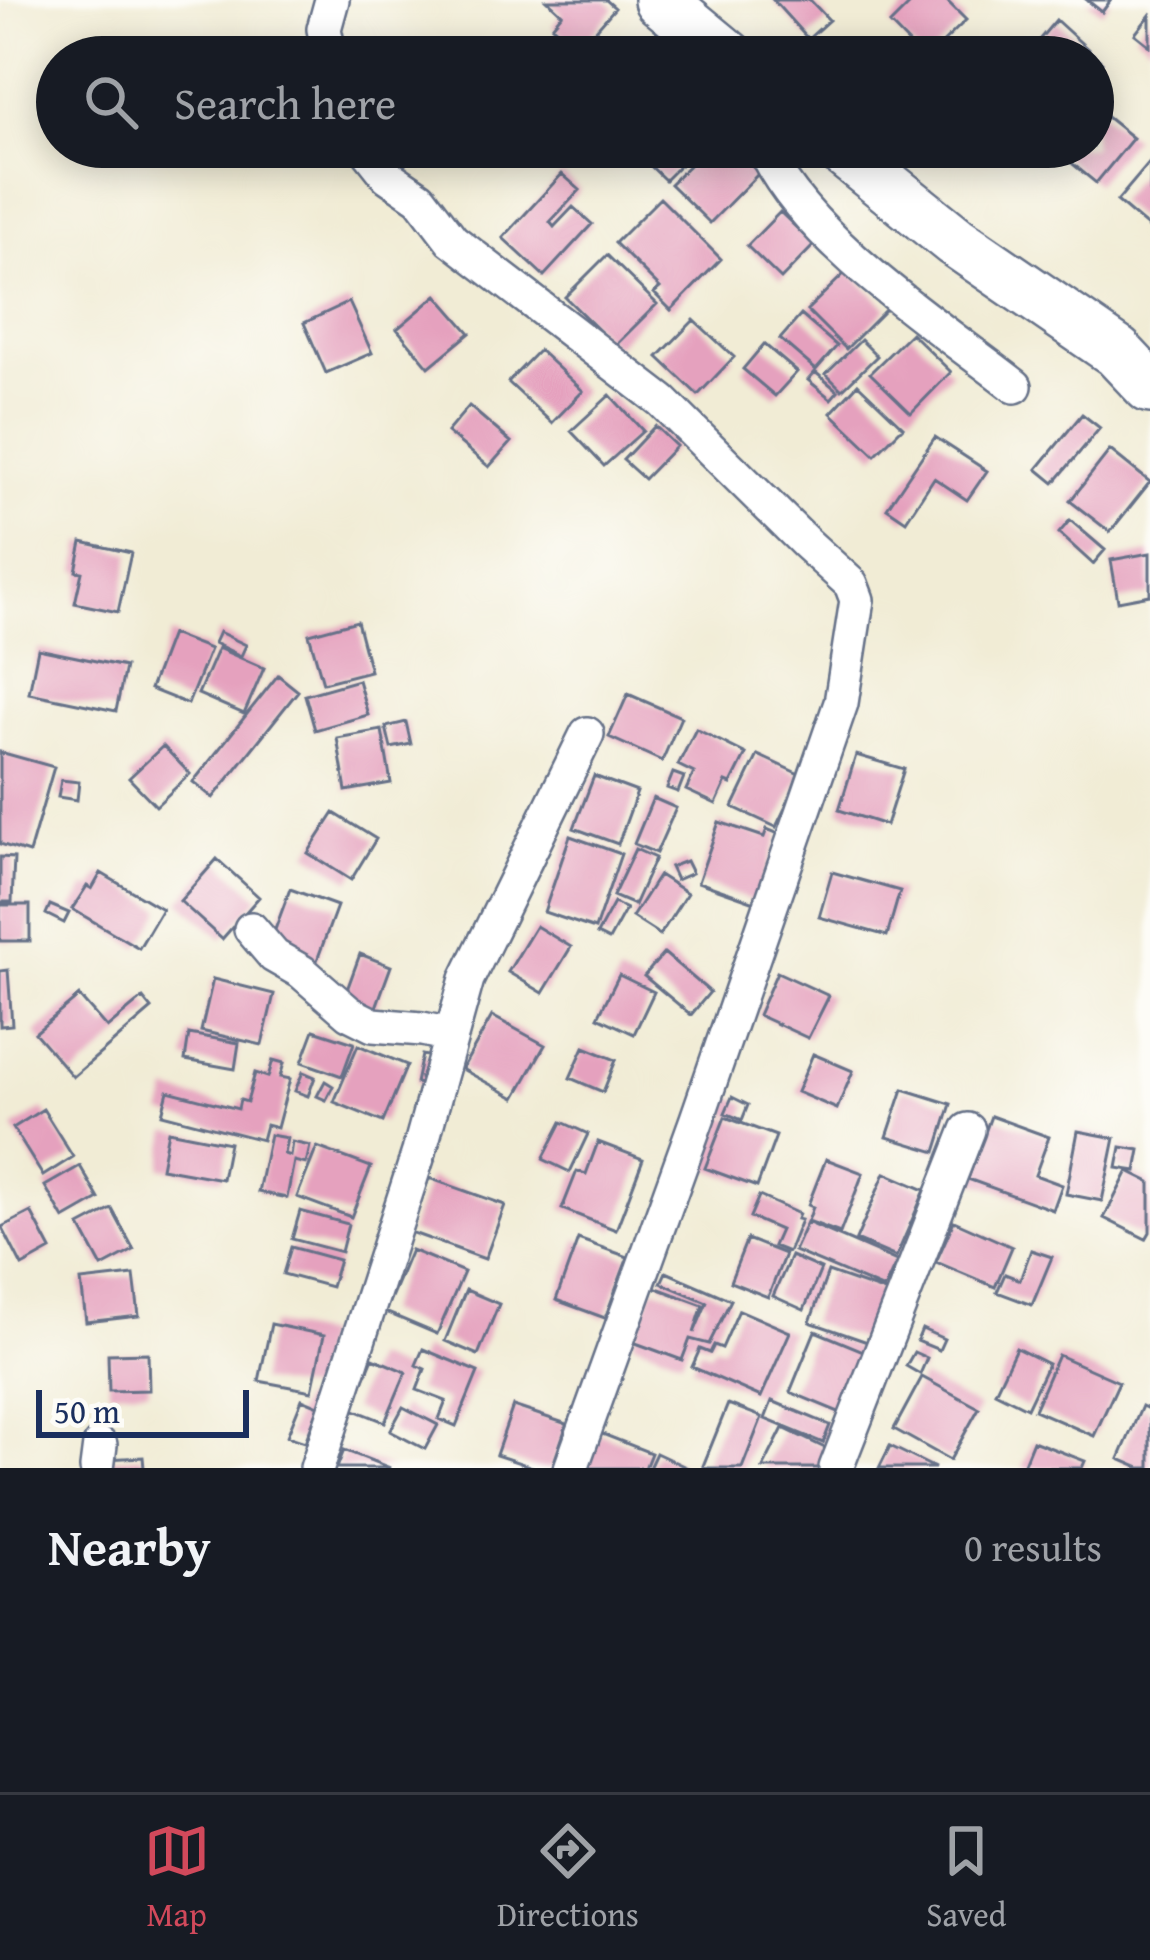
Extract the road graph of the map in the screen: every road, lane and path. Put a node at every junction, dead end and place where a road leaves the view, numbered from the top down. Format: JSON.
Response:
{"nodes":[{"id":1,"x":332,"y":0,"type":"edge"},
{"id":2,"x":660,"y":0,"type":"edge"},
{"id":3,"x":326,"y":36,"type":"edge"},
{"id":4,"x":704,"y":36,"type":"edge"},
{"id":5,"x":382,"y":168,"type":"edge"},
{"id":6,"x":774,"y":168,"type":"edge"},
{"id":7,"x":864,"y":168,"type":"edge"},
{"id":8,"x":1015,"y":386,"type":"dead end"},
{"id":9,"x":1150,"y":387,"type":"edge"},
{"id":10,"x":587,"y":734,"type":"dead end"},
{"id":11,"x":250,"y":929,"type":"dead end"},
{"id":12,"x":451,"y":1035,"type":"junction"},
{"id":13,"x":968,"y":1130,"type":"dead end"},
{"id":14,"x":317,"y":1468,"type":"edge"},
{"id":15,"x":572,"y":1468,"type":"edge"},
{"id":16,"x":836,"y":1468,"type":"edge"}],
"edges":[{"from":1,"to":3,"type":"street"},
{"from":2,"to":4,"type":"main road"},
{"from":5,"to":15,"type":"street"},
{"from":6,"to":8,"type":"street"},
{"from":7,"to":9,"type":"main road"},
{"from":10,"to":12,"type":"street"},
{"from":11,"to":12,"type":"street"},
{"from":12,"to":14,"type":"street"},
{"from":13,"to":16,"type":"street"}]}
